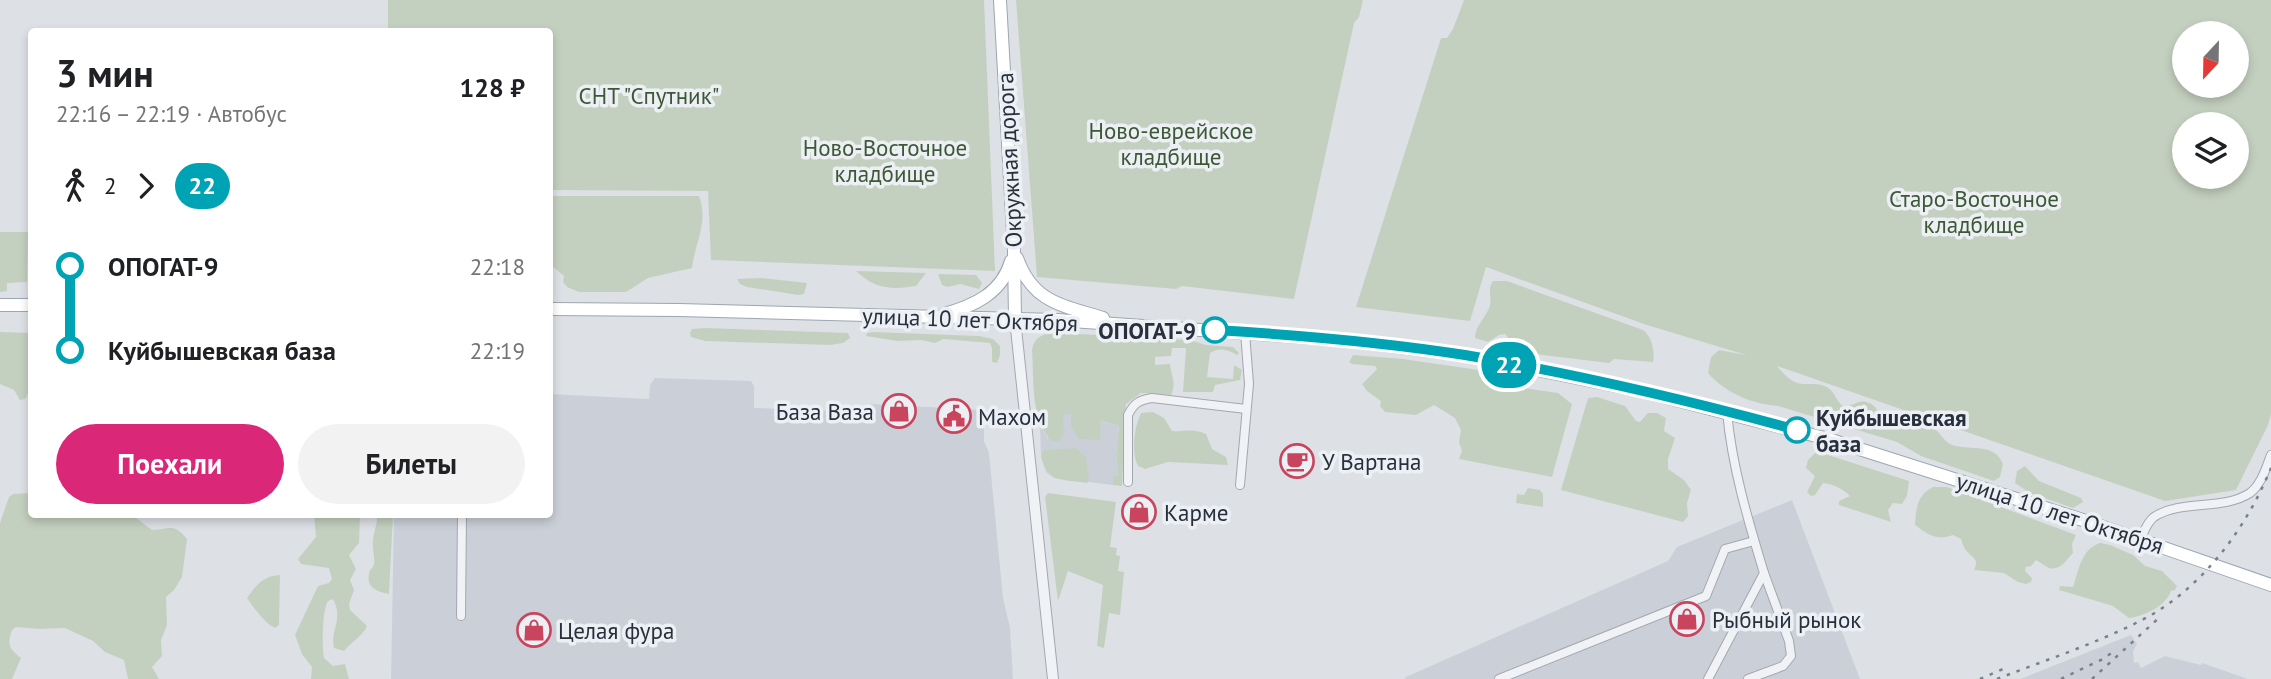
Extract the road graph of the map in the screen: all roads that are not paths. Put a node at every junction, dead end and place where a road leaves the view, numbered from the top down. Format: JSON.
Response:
{"nodes":[{"id":1,"x":1000,"y":0,"type":"edge"},
{"id":2,"x":1014,"y":251,"type":"junction"},
{"id":3,"x":0,"y":305,"type":"edge"},
{"id":4,"x":28,"y":305,"type":"edge"},
{"id":5,"x":553,"y":309,"type":"edge"},
{"id":6,"x":927,"y":318,"type":"junction"},
{"id":7,"x":1014,"y":319,"type":"junction"},
{"id":8,"x":1118,"y":324,"type":"junction"},
{"id":9,"x":1245,"y":332,"type":"junction"},
{"id":10,"x":1247,"y":409,"type":"junction"},
{"id":11,"x":1727,"y":412,"type":"junction"},
{"id":12,"x":2271,"y":455,"type":"edge"},
{"id":13,"x":1128,"y":482,"type":"dead end"},
{"id":14,"x":1240,"y":485,"type":"dead end"},
{"id":15,"x":462,"y":518,"type":"edge"},
{"id":16,"x":2140,"y":540,"type":"junction"},
{"id":17,"x":1754,"y":541,"type":"junction"},
{"id":18,"x":1764,"y":573,"type":"junction"},
{"id":19,"x":2240,"y":574,"type":"junction"},
{"id":20,"x":2271,"y":579,"type":"edge"},
{"id":21,"x":2271,"y":585,"type":"edge"},
{"id":22,"x":461,"y":616,"type":"dead end"},
{"id":23,"x":1053,"y":679,"type":"edge"},
{"id":24,"x":1499,"y":679,"type":"edge"},
{"id":25,"x":1708,"y":679,"type":"edge"},
{"id":26,"x":1748,"y":679,"type":"edge"}],
"edges":[{"from":1,"to":2,"type":"main road","name":"Окружная дорога"},
{"from":2,"to":6,"type":"main road"},
{"from":2,"to":7,"type":"main road","name":"Окружная дорога"},
{"from":2,"to":8,"type":"main road"},
{"from":3,"to":4,"type":"main road"},
{"from":5,"to":6,"type":"main road","name":"улица 10 лет Октября"},
{"from":6,"to":7,"type":"main road","name":"улица 10 лет Октября"},
{"from":7,"to":8,"type":"main road","name":"улица 10 лет Октября"},
{"from":7,"to":23,"type":"street"},
{"from":8,"to":9,"type":"main road","name":"улица 10 лет Октября"},
{"from":9,"to":10,"type":"street"},
{"from":9,"to":11,"type":"main road","name":"улица 10 лет Октября"},
{"from":10,"to":13,"type":"street"},
{"from":10,"to":14,"type":"street"},
{"from":11,"to":16,"type":"main road","name":"улица 10 лет Октября"},
{"from":11,"to":17,"type":"street"},
{"from":12,"to":16,"type":"street"},
{"from":15,"to":22,"type":"street"},
{"from":16,"to":19,"type":"main road","name":"улица 10 лет Октября"},
{"from":17,"to":18,"type":"street"},
{"from":17,"to":24,"type":"street"},
{"from":18,"to":25,"type":"street"},
{"from":18,"to":26,"type":"street"},
{"from":19,"to":20,"type":"main road","name":"улица 10 лет Октября"},
{"from":19,"to":21,"type":"main road","name":"улица 10 лет Октября"}]}
